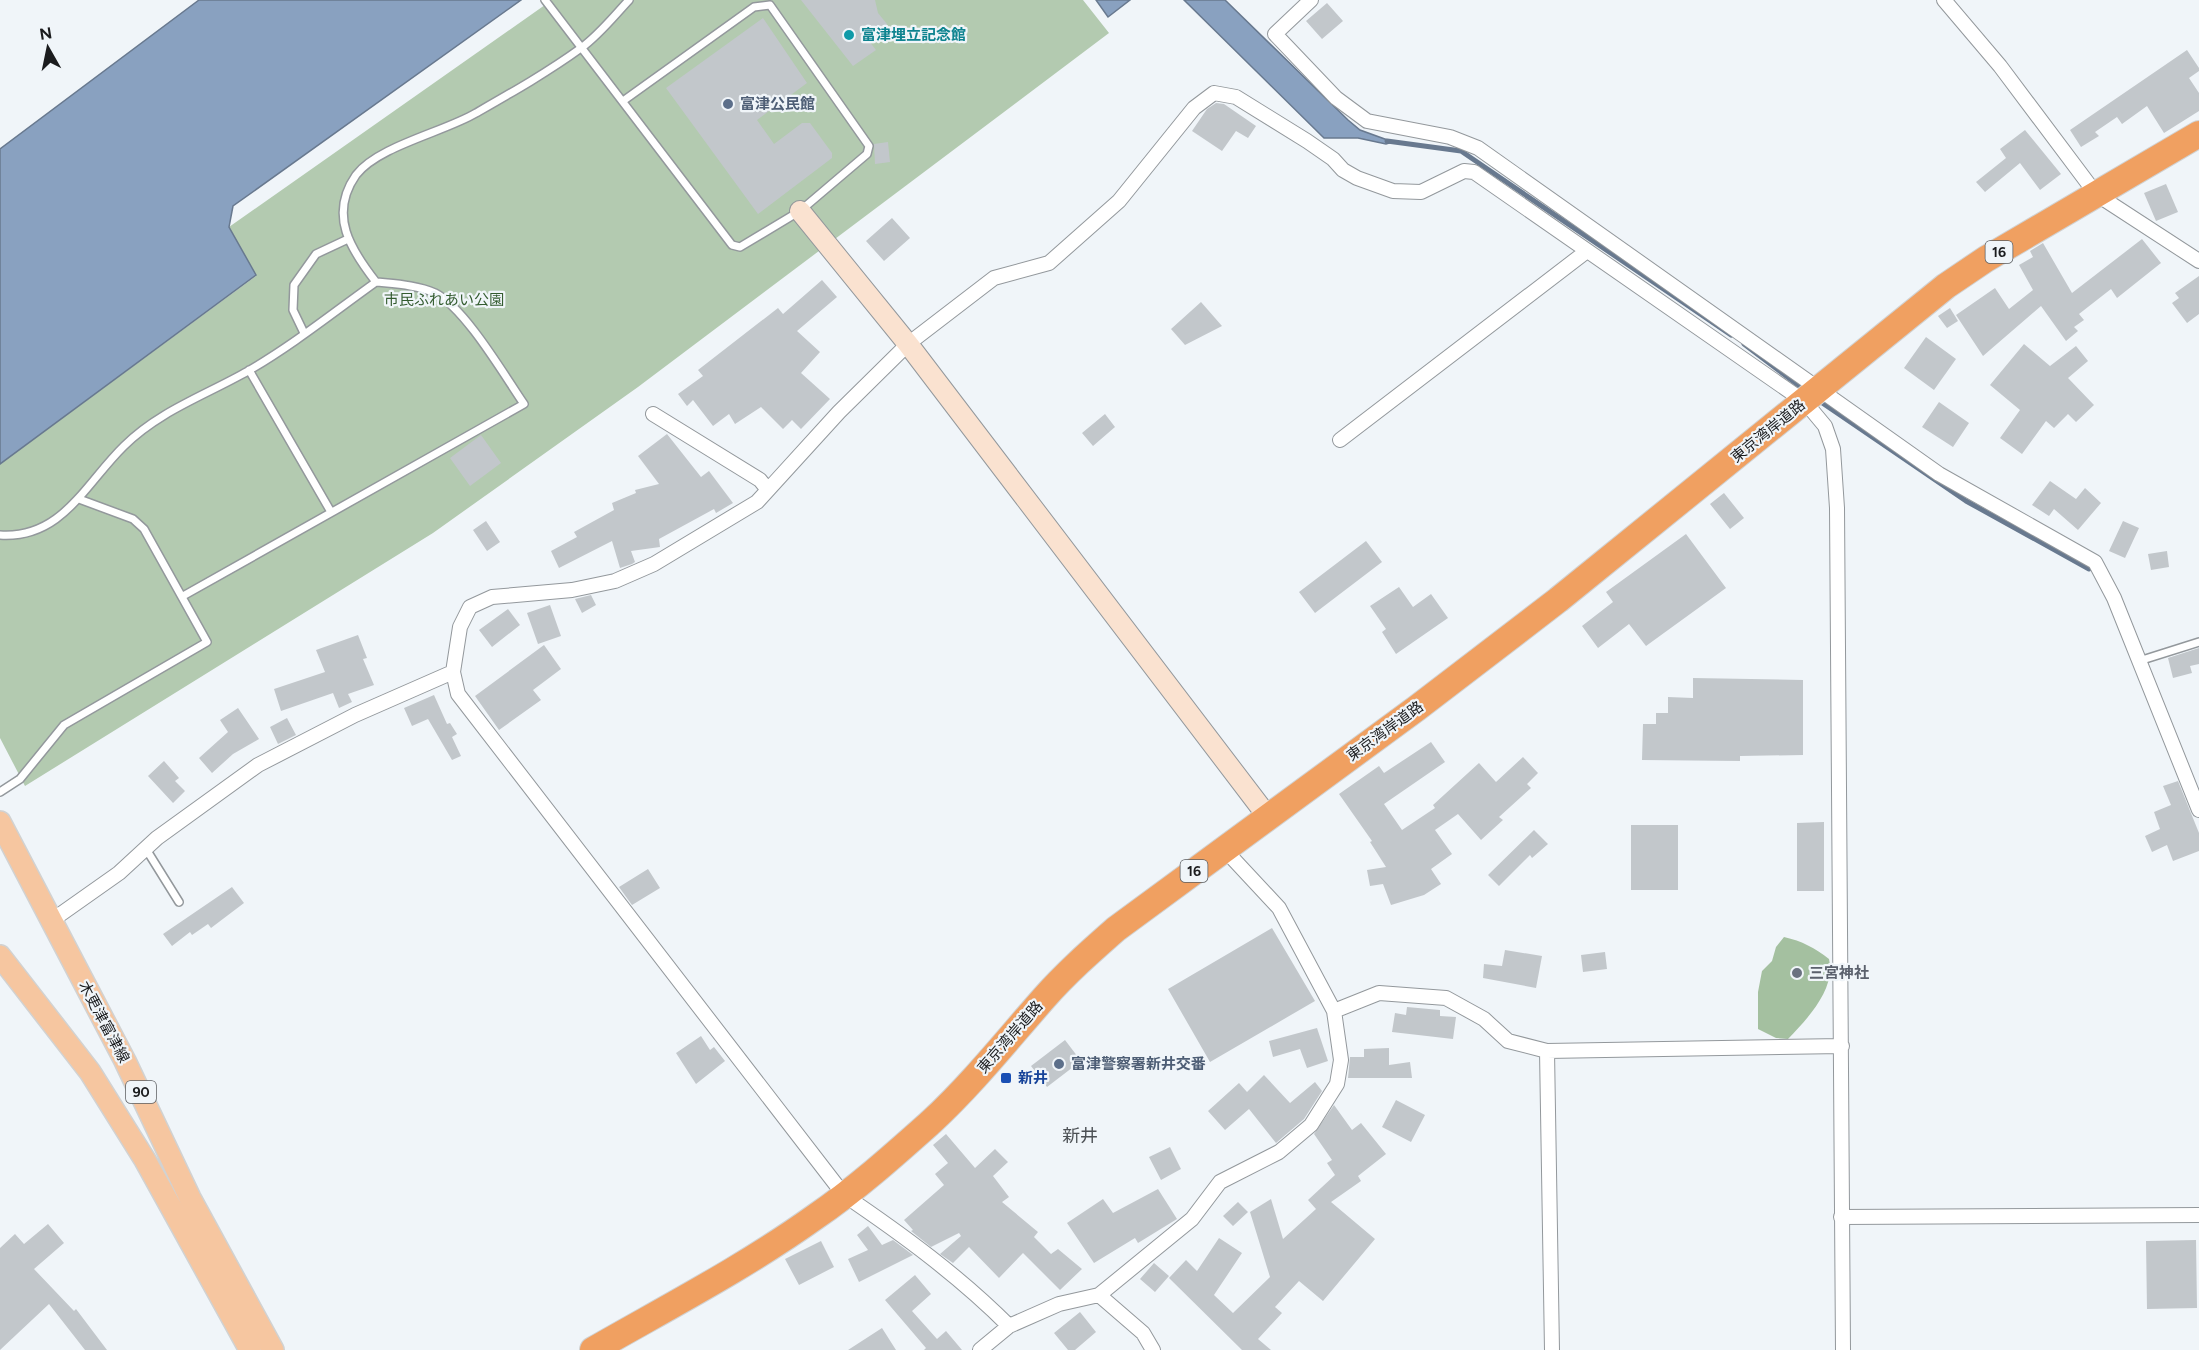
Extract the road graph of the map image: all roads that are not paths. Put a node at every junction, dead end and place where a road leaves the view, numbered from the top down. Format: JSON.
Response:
{"nodes":[{"id":1,"x":546,"y":0,"type":"edge"},
{"id":2,"x":629,"y":0,"type":"edge"},
{"id":3,"x":1311,"y":0,"type":"edge"},
{"id":4,"x":1944,"y":0,"type":"edge"},
{"id":5,"x":582,"y":47,"type":"junction"},
{"id":6,"x":623,"y":100,"type":"junction"},
{"id":7,"x":2199,"y":134,"type":"edge"},
{"id":8,"x":2096,"y":194,"type":"junction"},
{"id":9,"x":800,"y":211,"type":"junction"},
{"id":10,"x":348,"y":238,"type":"junction"},
{"id":11,"x":1587,"y":251,"type":"junction"},
{"id":12,"x":2199,"y":261,"type":"edge"},
{"id":13,"x":376,"y":282,"type":"junction"},
{"id":14,"x":304,"y":333,"type":"junction"},
{"id":15,"x":908,"y":344,"type":"junction"},
{"id":16,"x":249,"y":370,"type":"junction"},
{"id":17,"x":1812,"y":395,"type":"junction"},
{"id":18,"x":653,"y":414,"type":"dead end"},
{"id":19,"x":1340,"y":440,"type":"dead end"},
{"id":20,"x":768,"y":490,"type":"junction"},
{"id":21,"x":79,"y":499,"type":"junction"},
{"id":22,"x":331,"y":512,"type":"junction"},
{"id":23,"x":0,"y":535,"type":"edge"},
{"id":24,"x":183,"y":597,"type":"junction"},
{"id":25,"x":2199,"y":642,"type":"edge"},
{"id":26,"x":2139,"y":661,"type":"junction"},
{"id":27,"x":453,"y":672,"type":"junction"},
{"id":28,"x":0,"y":792,"type":"edge"},
{"id":29,"x":2199,"y":810,"type":"edge"},
{"id":30,"x":1268,"y":817,"type":"junction"},
{"id":31,"x":2,"y":832,"type":"edge"},
{"id":32,"x":146,"y":849,"type":"junction"},
{"id":33,"x":1224,"y":849,"type":"junction"},
{"id":34,"x":179,"y":902,"type":"dead end"},
{"id":35,"x":51,"y":921,"type":"junction"},
{"id":36,"x":0,"y":957,"type":"edge"},
{"id":37,"x":1334,"y":1011,"type":"junction"},
{"id":38,"x":1842,"y":1046,"type":"junction"},
{"id":39,"x":1547,"y":1051,"type":"junction"},
{"id":40,"x":844,"y":1195,"type":"junction"},
{"id":41,"x":2199,"y":1215,"type":"edge"},
{"id":42,"x":1841,"y":1216,"type":"junction"},
{"id":43,"x":1100,"y":1295,"type":"junction"},
{"id":44,"x":1009,"y":1326,"type":"junction"},
{"id":45,"x":250,"y":1350,"type":"edge"},
{"id":46,"x":273,"y":1350,"type":"edge"},
{"id":47,"x":593,"y":1350,"type":"edge"},
{"id":48,"x":980,"y":1350,"type":"edge"},
{"id":49,"x":1153,"y":1350,"type":"edge"},
{"id":50,"x":1552,"y":1350,"type":"edge"},
{"id":51,"x":1843,"y":1350,"type":"edge"}],
"edges":[{"from":1,"to":5,"type":"lane"},
{"from":2,"to":5,"type":"lane"},
{"from":3,"to":17,"type":"street"},
{"from":4,"to":8,"type":"street"},
{"from":5,"to":6,"type":"lane"},
{"from":5,"to":10,"type":"lane"},
{"from":6,"to":9,"type":"lane"},
{"from":6,"to":9,"type":"lane"},
{"from":7,"to":8,"type":"highway","name":"東京湾岸道路","number":"16"},
{"from":8,"to":12,"type":"street"},
{"from":8,"to":17,"type":"highway","name":"東京湾岸道路","number":"16"},
{"from":9,"to":15,"type":"street"},
{"from":10,"to":13,"type":"lane"},
{"from":10,"to":14,"type":"lane"},
{"from":11,"to":15,"type":"street"},
{"from":11,"to":17,"type":"street"},
{"from":11,"to":19,"type":"street"},
{"from":13,"to":14,"type":"lane"},
{"from":13,"to":22,"type":"lane"},
{"from":14,"to":16,"type":"lane"},
{"from":15,"to":20,"type":"street"},
{"from":15,"to":30,"type":"street"},
{"from":16,"to":21,"type":"lane"},
{"from":16,"to":22,"type":"lane"},
{"from":17,"to":26,"type":"street"},
{"from":17,"to":30,"type":"highway","name":"東京湾岸道路","number":"16"},
{"from":17,"to":38,"type":"street"},
{"from":18,"to":20,"type":"street"},
{"from":20,"to":27,"type":"street"},
{"from":21,"to":23,"type":"lane"},
{"from":21,"to":24,"type":"lane"},
{"from":22,"to":24,"type":"lane"},
{"from":24,"to":28,"type":"lane"},
{"from":25,"to":26,"type":"lane"},
{"from":26,"to":29,"type":"street"},
{"from":27,"to":32,"type":"street"},
{"from":27,"to":40,"type":"street"},
{"from":30,"to":33,"type":"highway","name":"東京湾岸道路","number":"16"},
{"from":31,"to":35,"type":"main road","name":"木更津富津線","number":"90"},
{"from":32,"to":34,"type":"lane"},
{"from":32,"to":35,"type":"street"},
{"from":33,"to":37,"type":"street"},
{"from":33,"to":40,"type":"highway","name":"東京湾岸道路","number":"16"},
{"from":35,"to":46,"type":"main road","name":"木更津富津線","number":"90"},
{"from":36,"to":45,"type":"main road","number":"90"},
{"from":37,"to":39,"type":"street"},
{"from":37,"to":43,"type":"street"},
{"from":38,"to":39,"type":"street"},
{"from":38,"to":42,"type":"street"},
{"from":39,"to":50,"type":"street"},
{"from":40,"to":44,"type":"street"},
{"from":40,"to":47,"type":"highway","name":"東京湾岸道路","number":"16"},
{"from":41,"to":42,"type":"street"},
{"from":42,"to":51,"type":"street"},
{"from":43,"to":44,"type":"street"},
{"from":43,"to":49,"type":"street"},
{"from":44,"to":48,"type":"street"}]}
